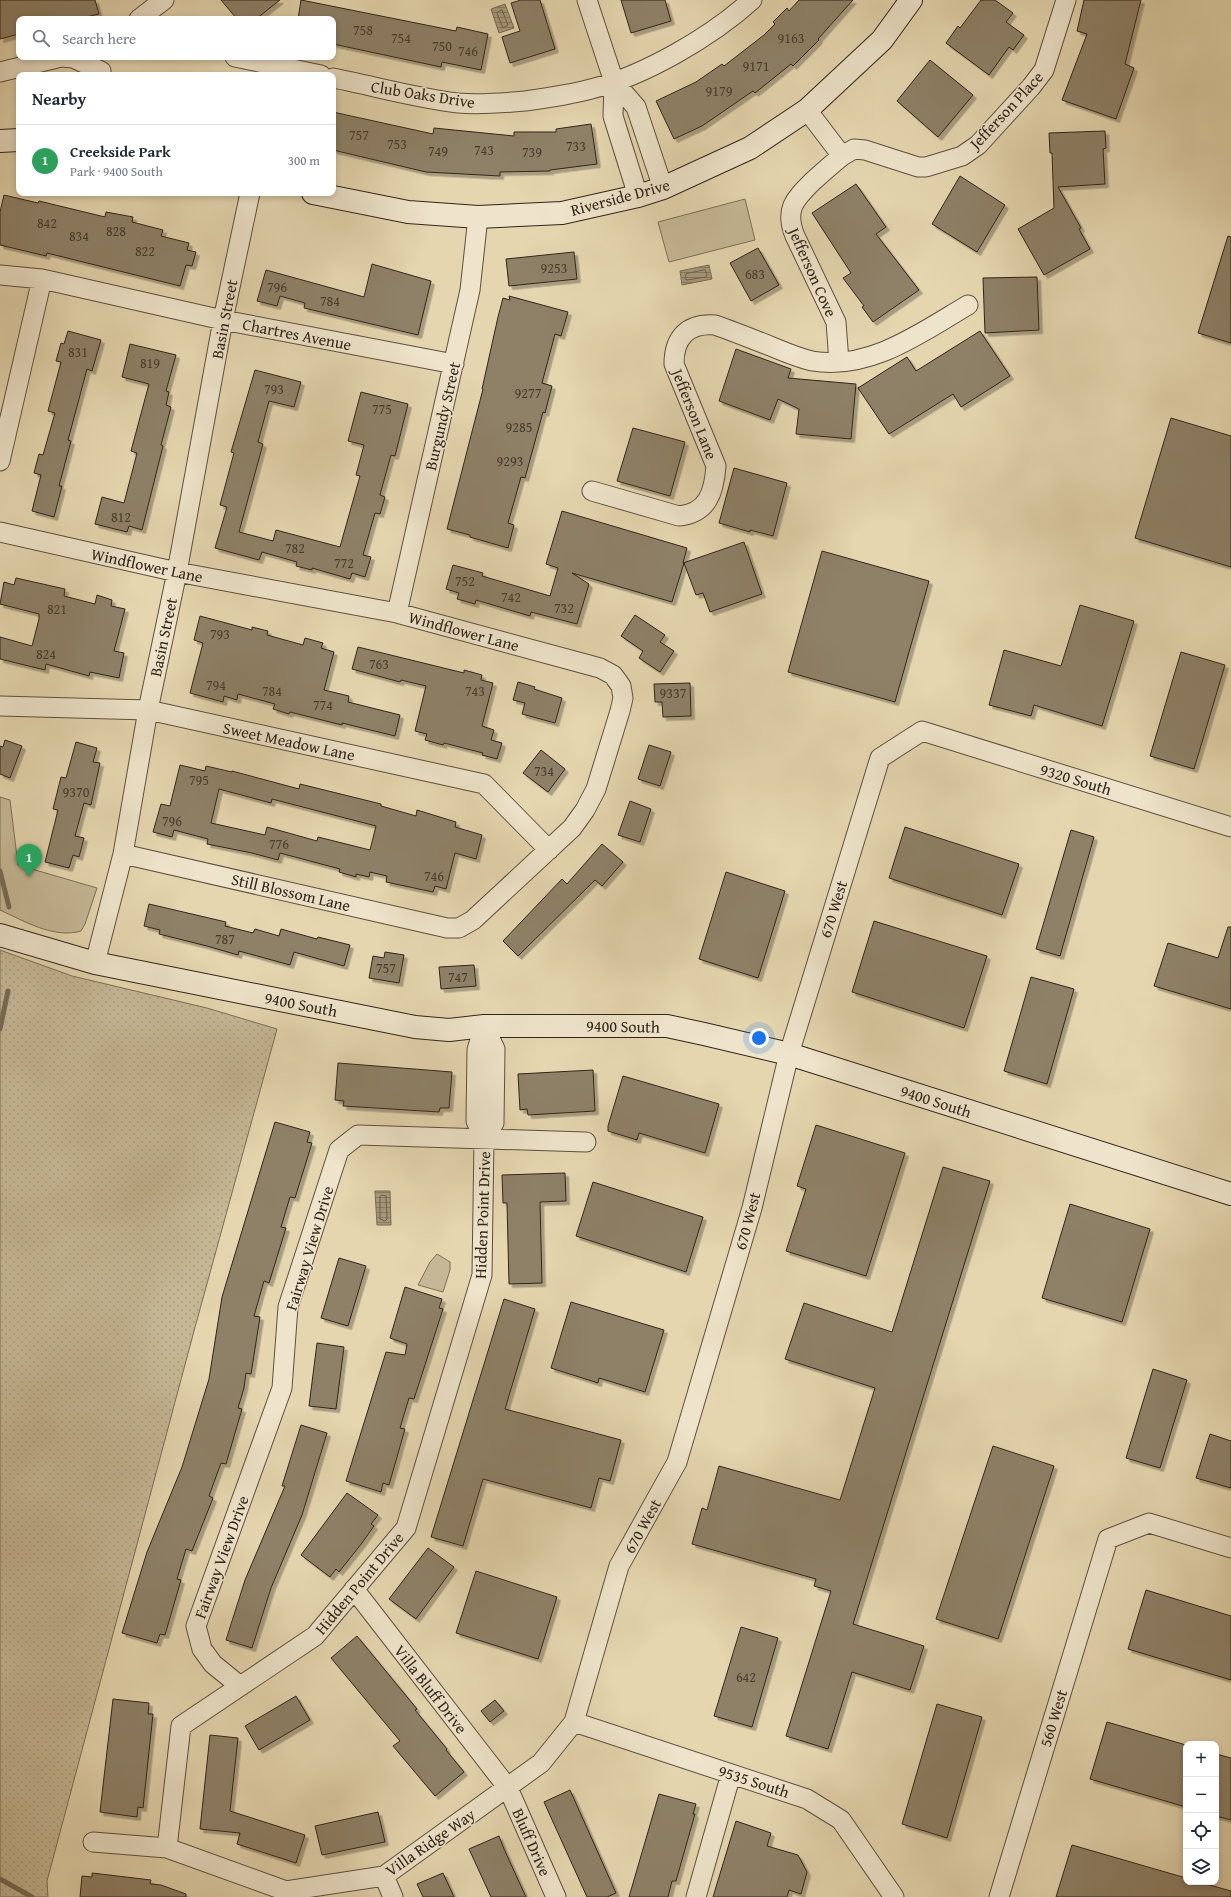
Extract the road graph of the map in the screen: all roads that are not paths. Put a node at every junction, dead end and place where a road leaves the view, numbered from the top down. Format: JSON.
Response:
{"nodes":[{"id":1,"x":587,"y":0,"type":"edge"},
{"id":2,"x":752,"y":0,"type":"edge"},
{"id":3,"x":910,"y":0,"type":"edge"},
{"id":4,"x":1066,"y":0,"type":"edge"},
{"id":5,"x":49,"y":60,"type":"edge"},
{"id":6,"x":79,"y":60,"type":"edge"},
{"id":7,"x":249,"y":60,"type":"edge"},
{"id":8,"x":103,"y":68,"type":"edge"},
{"id":9,"x":0,"y":72,"type":"edge"},
{"id":10,"x":307,"y":72,"type":"edge"},
{"id":11,"x":336,"y":79,"type":"edge"},
{"id":12,"x":614,"y":82,"type":"junction"},
{"id":13,"x":807,"y":110,"type":"junction"},
{"id":14,"x":16,"y":140,"type":"edge"},
{"id":15,"x":0,"y":141,"type":"edge"},
{"id":16,"x":842,"y":156,"type":"junction"},
{"id":17,"x":663,"y":188,"type":"junction"},
{"id":18,"x":249,"y":196,"type":"edge"},
{"id":19,"x":328,"y":196,"type":"edge"},
{"id":20,"x":638,"y":196,"type":"junction"},
{"id":21,"x":478,"y":217,"type":"junction"},
{"id":22,"x":0,"y":274,"type":"edge"},
{"id":23,"x":42,"y":279,"type":"junction"},
{"id":24,"x":968,"y":305,"type":"dead end"},
{"id":25,"x":223,"y":320,"type":"junction"},
{"id":26,"x":839,"y":362,"type":"junction"},
{"id":27,"x":454,"y":364,"type":"junction"},
{"id":28,"x":0,"y":461,"type":"edge"},
{"id":29,"x":592,"y":491,"type":"dead end"},
{"id":30,"x":0,"y":532,"type":"edge"},
{"id":31,"x":177,"y":572,"type":"junction"},
{"id":32,"x":397,"y":613,"type":"junction"},
{"id":33,"x":0,"y":706,"type":"edge"},
{"id":34,"x":148,"y":710,"type":"junction"},
{"id":35,"x":922,"y":731,"type":"joint"},
{"id":36,"x":1231,"y":827,"type":"edge"},
{"id":37,"x":549,"y":850,"type":"junction"},
{"id":38,"x":123,"y":854,"type":"junction"},
{"id":39,"x":459,"y":928,"type":"joint"},
{"id":40,"x":0,"y":935,"type":"edge"},
{"id":41,"x":95,"y":963,"type":"junction"},
{"id":42,"x":484,"y":1026,"type":"junction"},
{"id":43,"x":789,"y":1054,"type":"junction"},
{"id":44,"x":484,"y":1138,"type":"junction"},
{"id":45,"x":586,"y":1142,"type":"dead end"},
{"id":46,"x":1231,"y":1194,"type":"edge"},
{"id":47,"x":1231,"y":1548,"type":"edge"},
{"id":48,"x":354,"y":1590,"type":"junction"},
{"id":49,"x":240,"y":1686,"type":"junction"},
{"id":50,"x":574,"y":1722,"type":"junction"},
{"id":51,"x":731,"y":1774,"type":"junction"},
{"id":52,"x":508,"y":1788,"type":"junction"},
{"id":53,"x":93,"y":1842,"type":"dead end"},
{"id":54,"x":167,"y":1848,"type":"junction"},
{"id":55,"x":384,"y":1876,"type":"junction"},
{"id":56,"x":393,"y":1897,"type":"edge"},
{"id":57,"x":556,"y":1897,"type":"edge"},
{"id":58,"x":696,"y":1897,"type":"edge"},
{"id":59,"x":894,"y":1897,"type":"edge"},
{"id":60,"x":999,"y":1897,"type":"edge"}],
"edges":[{"from":1,"to":12,"type":"street"},
{"from":2,"to":12,"type":"street","name":"Club Oaks Drive"},
{"from":3,"to":13,"type":"street","name":"Riverside Drive"},
{"from":4,"to":16,"type":"street","name":"Jefferson Place"},
{"from":5,"to":9,"type":"street"},
{"from":6,"to":8,"type":"street"},
{"from":7,"to":10,"type":"street"},
{"from":11,"to":12,"type":"street","name":"Club Oaks Drive"},
{"from":12,"to":17,"type":"street"},
{"from":12,"to":20,"type":"street"},
{"from":13,"to":16,"type":"street"},
{"from":13,"to":17,"type":"street","name":"Riverside Drive"},
{"from":14,"to":15,"type":"street"},
{"from":16,"to":26,"type":"street","name":"Jefferson Cove"},
{"from":17,"to":20,"type":"street","name":"Riverside Drive"},
{"from":18,"to":25,"type":"street","name":"Basin Street"},
{"from":19,"to":21,"type":"street","name":"Riverside Drive"},
{"from":20,"to":21,"type":"street","name":"Riverside Drive"},
{"from":21,"to":27,"type":"street","name":"Burgundy Street"},
{"from":22,"to":23,"type":"street","name":"Chartres Avenue"},
{"from":23,"to":25,"type":"street","name":"Chartres Avenue"},
{"from":23,"to":28,"type":"street"},
{"from":24,"to":26,"type":"street"},
{"from":25,"to":27,"type":"street","name":"Chartres Avenue"},
{"from":25,"to":31,"type":"street","name":"Basin Street"},
{"from":26,"to":29,"type":"street","name":"Jefferson Lane"},
{"from":27,"to":32,"type":"street","name":"Burgundy Street"},
{"from":30,"to":31,"type":"street","name":"Windflower Lane"},
{"from":31,"to":32,"type":"street","name":"Windflower Lane"},
{"from":31,"to":34,"type":"street","name":"Basin Street"},
{"from":32,"to":37,"type":"street","name":"Windflower Lane"},
{"from":33,"to":34,"type":"street","name":"Sweet Meadow Lane"},
{"from":34,"to":37,"type":"street","name":"Sweet Meadow Lane"},
{"from":34,"to":38,"type":"street","name":"Basin Street"},
{"from":35,"to":36,"type":"street","name":"9320 South"},
{"from":35,"to":43,"type":"street","name":"670 West"},
{"from":37,"to":39,"type":"street","name":"Windflower Lane"},
{"from":38,"to":39,"type":"street","name":"Still Blossom Lane"},
{"from":38,"to":41,"type":"street","name":"Basin Street"},
{"from":40,"to":41,"type":"street","name":"9400 South"},
{"from":41,"to":42,"type":"street","name":"9400 South"},
{"from":42,"to":43,"type":"street","name":"9400 South"},
{"from":42,"to":44,"type":"street","name":"Hidden Point Drive"},
{"from":43,"to":46,"type":"street","name":"9400 South"},
{"from":43,"to":50,"type":"street","name":"670 West"},
{"from":44,"to":45,"type":"street","name":"Fairway View Drive"},
{"from":44,"to":48,"type":"street","name":"Hidden Point Drive"},
{"from":44,"to":49,"type":"street","name":"Fairway View Drive"},
{"from":47,"to":60,"type":"street","name":"560 West"},
{"from":48,"to":49,"type":"street","name":"Hidden Point Drive"},
{"from":48,"to":52,"type":"street","name":"Villa Bluff Drive"},
{"from":49,"to":54,"type":"street","name":"Hidden Point Drive"},
{"from":50,"to":51,"type":"street","name":"9535 South"},
{"from":50,"to":52,"type":"street","name":"Villa Ridge Way"},
{"from":51,"to":58,"type":"street"},
{"from":51,"to":59,"type":"street","name":"9535 South"},
{"from":52,"to":55,"type":"street","name":"Villa Ridge Way"},
{"from":52,"to":57,"type":"street","name":"Bluff Drive"},
{"from":53,"to":54,"type":"street","name":"Villa Ridge Way"},
{"from":54,"to":55,"type":"street","name":"Villa Ridge Way"},
{"from":55,"to":56,"type":"street"}]}
